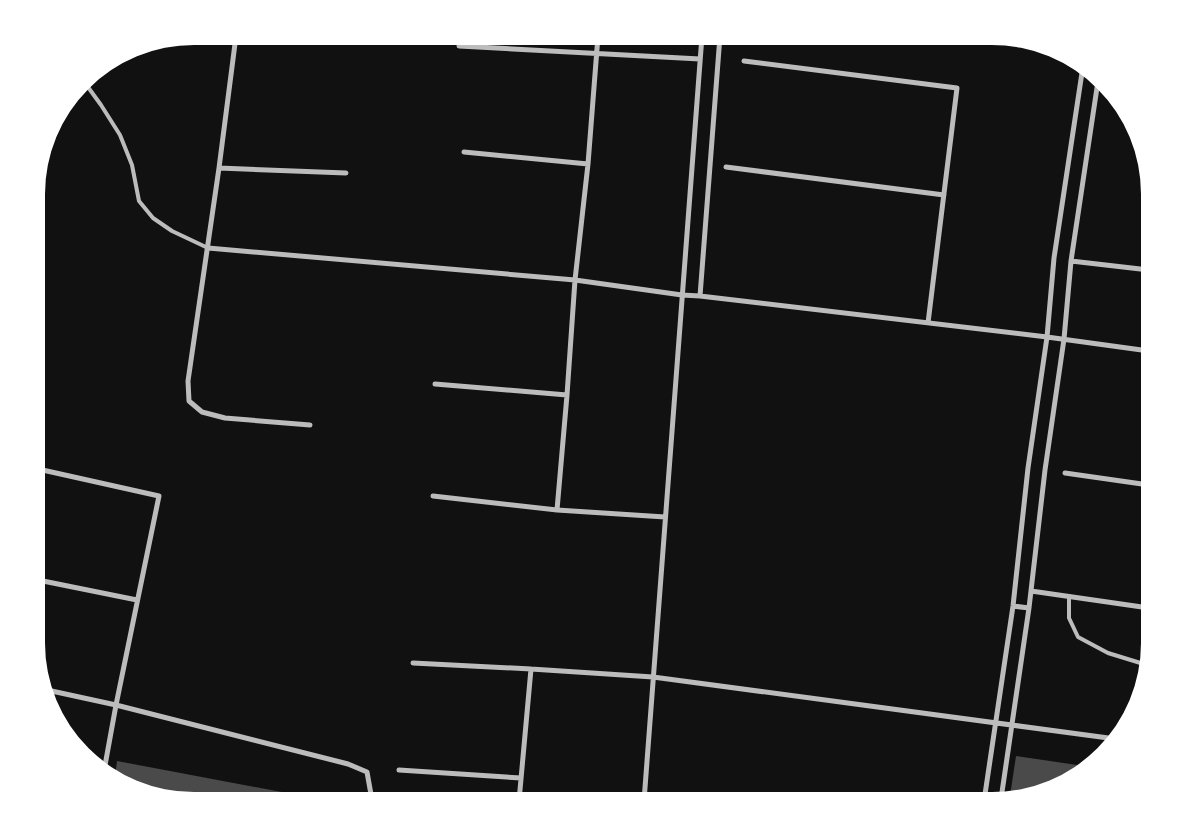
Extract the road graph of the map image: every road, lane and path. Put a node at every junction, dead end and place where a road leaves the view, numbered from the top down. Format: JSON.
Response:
{"nodes":[{"id":1,"x":235,"y":45,"type":"edge"},
{"id":2,"x":597,"y":45,"type":"edge"},
{"id":3,"x":701,"y":45,"type":"edge"},
{"id":4,"x":719,"y":45,"type":"edge"},
{"id":5,"x":459,"y":46,"type":"dead end"},
{"id":6,"x":597,"y":53,"type":"junction"},
{"id":7,"x":700,"y":59,"type":"junction"},
{"id":8,"x":744,"y":61,"type":"dead end"},
{"id":9,"x":1082,"y":75,"type":"edge"},
{"id":10,"x":90,"y":88,"type":"edge"},
{"id":11,"x":1097,"y":89,"type":"edge"},
{"id":12,"x":464,"y":152,"type":"dead end"},
{"id":13,"x":588,"y":164,"type":"junction"},
{"id":14,"x":726,"y":167,"type":"dead end"},
{"id":15,"x":219,"y":168,"type":"junction"},
{"id":16,"x":346,"y":173,"type":"dead end"},
{"id":17,"x":944,"y":195,"type":"junction"},
{"id":18,"x":208,"y":248,"type":"junction"},
{"id":19,"x":1071,"y":260,"type":"junction"},
{"id":20,"x":1141,"y":269,"type":"edge"},
{"id":21,"x":575,"y":280,"type":"junction"},
{"id":22,"x":682,"y":295,"type":"junction"},
{"id":23,"x":700,"y":296,"type":"junction"},
{"id":24,"x":928,"y":324,"type":"junction"},
{"id":25,"x":1047,"y":337,"type":"junction"},
{"id":26,"x":1064,"y":339,"type":"junction"},
{"id":27,"x":1141,"y":350,"type":"edge"},
{"id":28,"x":435,"y":384,"type":"dead end"},
{"id":29,"x":567,"y":395,"type":"junction"},
{"id":30,"x":310,"y":425,"type":"dead end"},
{"id":31,"x":45,"y":471,"type":"edge"},
{"id":32,"x":1065,"y":473,"type":"dead end"},
{"id":33,"x":1141,"y":484,"type":"edge"},
{"id":34,"x":433,"y":496,"type":"dead end"},
{"id":35,"x":557,"y":510,"type":"junction"},
{"id":36,"x":665,"y":518,"type":"junction"},
{"id":37,"x":45,"y":581,"type":"edge"},
{"id":38,"x":1031,"y":591,"type":"junction"},
{"id":39,"x":1069,"y":596,"type":"junction"},
{"id":40,"x":138,"y":600,"type":"junction"},
{"id":41,"x":1013,"y":606,"type":"junction"},
{"id":42,"x":1141,"y":607,"type":"edge"},
{"id":43,"x":1029,"y":608,"type":"junction"},
{"id":44,"x":413,"y":663,"type":"dead end"},
{"id":45,"x":1139,"y":663,"type":"edge"},
{"id":46,"x":531,"y":669,"type":"junction"},
{"id":47,"x":653,"y":677,"type":"junction"},
{"id":48,"x":53,"y":691,"type":"edge"},
{"id":49,"x":116,"y":705,"type":"junction"},
{"id":50,"x":995,"y":723,"type":"junction"},
{"id":51,"x":1012,"y":725,"type":"junction"},
{"id":52,"x":1107,"y":738,"type":"edge"},
{"id":53,"x":106,"y":763,"type":"edge"},
{"id":54,"x":399,"y":770,"type":"dead end"},
{"id":55,"x":521,"y":778,"type":"junction"},
{"id":56,"x":1002,"y":791,"type":"edge"},
{"id":57,"x":371,"y":792,"type":"edge"},
{"id":58,"x":520,"y":792,"type":"edge"},
{"id":59,"x":645,"y":792,"type":"edge"},
{"id":60,"x":985,"y":792,"type":"edge"}],
"edges":[{"from":1,"to":15,"type":"street"},
{"from":2,"to":6,"type":"street"},
{"from":3,"to":7,"type":"street"},
{"from":4,"to":23,"type":"street"},
{"from":5,"to":6,"type":"street"},
{"from":6,"to":7,"type":"street"},
{"from":6,"to":13,"type":"street"},
{"from":7,"to":22,"type":"street"},
{"from":8,"to":17,"type":"street"},
{"from":9,"to":25,"type":"street"},
{"from":10,"to":18,"type":"lane"},
{"from":11,"to":19,"type":"street"},
{"from":12,"to":13,"type":"street"},
{"from":13,"to":21,"type":"street"},
{"from":14,"to":17,"type":"street"},
{"from":15,"to":16,"type":"street"},
{"from":15,"to":18,"type":"street"},
{"from":17,"to":24,"type":"street"},
{"from":18,"to":21,"type":"street"},
{"from":18,"to":30,"type":"street"},
{"from":19,"to":20,"type":"street"},
{"from":19,"to":26,"type":"street"},
{"from":21,"to":22,"type":"street"},
{"from":21,"to":29,"type":"street"},
{"from":22,"to":23,"type":"street"},
{"from":22,"to":36,"type":"street"},
{"from":23,"to":24,"type":"street"},
{"from":24,"to":25,"type":"street"},
{"from":25,"to":26,"type":"street"},
{"from":25,"to":41,"type":"street"},
{"from":26,"to":27,"type":"street"},
{"from":26,"to":38,"type":"street"},
{"from":28,"to":29,"type":"street"},
{"from":29,"to":35,"type":"street"},
{"from":31,"to":40,"type":"street"},
{"from":32,"to":33,"type":"street"},
{"from":34,"to":35,"type":"street"},
{"from":35,"to":36,"type":"street"},
{"from":36,"to":47,"type":"street"},
{"from":37,"to":40,"type":"street"},
{"from":38,"to":39,"type":"street"},
{"from":38,"to":43,"type":"street"},
{"from":39,"to":42,"type":"street"},
{"from":39,"to":45,"type":"lane"},
{"from":40,"to":49,"type":"street"},
{"from":41,"to":43,"type":"street"},
{"from":41,"to":50,"type":"street"},
{"from":43,"to":51,"type":"street"},
{"from":44,"to":46,"type":"street"},
{"from":46,"to":47,"type":"street"},
{"from":46,"to":55,"type":"street"},
{"from":47,"to":50,"type":"street"},
{"from":47,"to":59,"type":"street"},
{"from":48,"to":49,"type":"street"},
{"from":49,"to":53,"type":"street"},
{"from":49,"to":57,"type":"street"},
{"from":50,"to":51,"type":"street"},
{"from":50,"to":60,"type":"street"},
{"from":51,"to":52,"type":"street"},
{"from":51,"to":56,"type":"street"},
{"from":54,"to":55,"type":"street"},
{"from":55,"to":58,"type":"street"}]}
